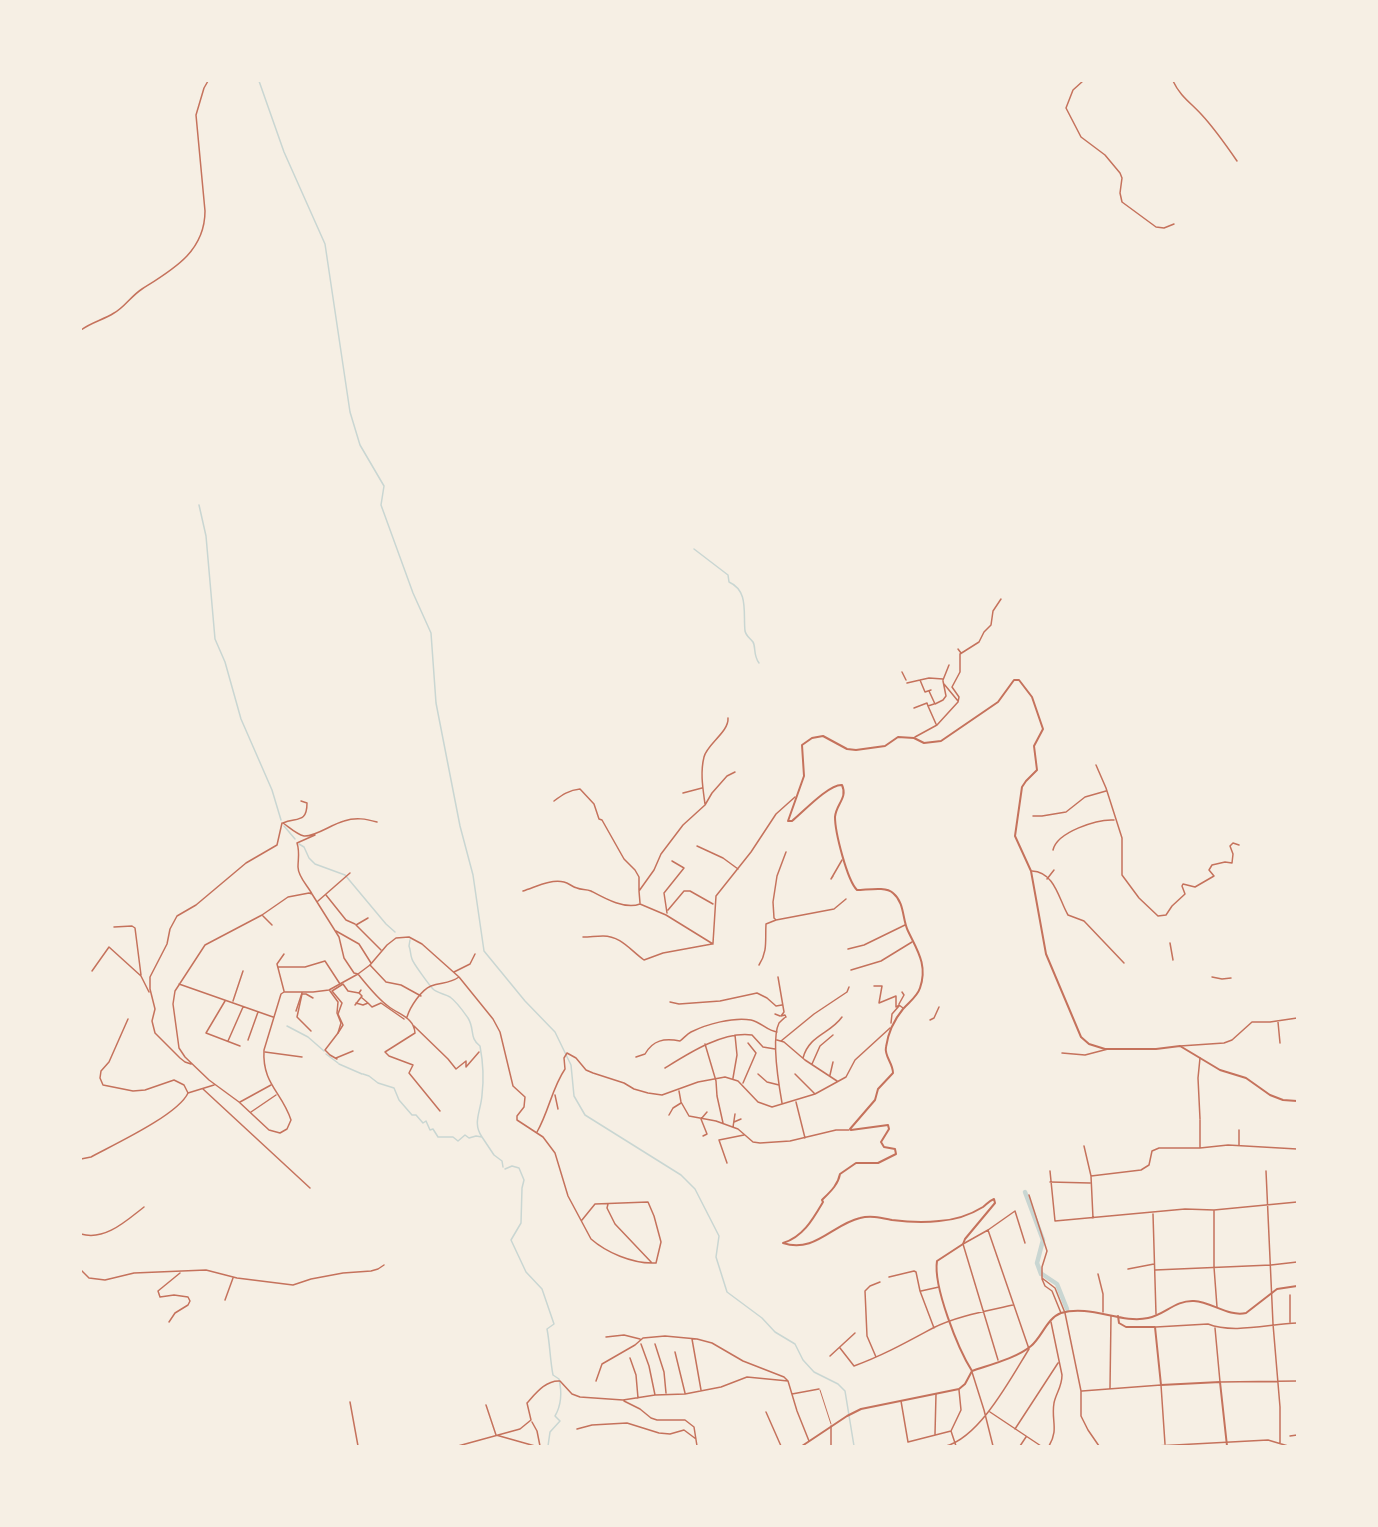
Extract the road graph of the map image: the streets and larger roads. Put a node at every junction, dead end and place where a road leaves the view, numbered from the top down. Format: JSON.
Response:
{"nodes":[{"id":1,"x":208,"y":81,"type":"edge"},
{"id":2,"x":1083,"y":81,"type":"edge"},
{"id":3,"x":1173,"y":81,"type":"edge"},
{"id":4,"x":1237,"y":161,"type":"dead end"},
{"id":5,"x":1174,"y":224,"type":"dead end"},
{"id":6,"x":81,"y":330,"type":"edge"},
{"id":7,"x":1001,"y":599,"type":"dead end"},
{"id":8,"x":958,"y":649,"type":"dead end"},
{"id":9,"x":960,"y":654,"type":"junction"},
{"id":10,"x":949,"y":665,"type":"dead end"},
{"id":11,"x":902,"y":672,"type":"dead end"},
{"id":12,"x":920,"y":680,"type":"junction"},
{"id":13,"x":943,"y":680,"type":"junction"},
{"id":14,"x":958,"y":702,"type":"junction"},
{"id":15,"x":934,"y":704,"type":"junction"},
{"id":16,"x":928,"y":706,"type":"junction"},
{"id":17,"x":914,"y":708,"type":"dead end"},
{"id":18,"x":728,"y":718,"type":"dead end"},
{"id":19,"x":937,"y":725,"type":"junction"},
{"id":20,"x":914,"y":738,"type":"junction"},
{"id":21,"x":1096,"y":765,"type":"dead end"},
{"id":22,"x":735,"y":772,"type":"dead end"},
{"id":23,"x":703,"y":788,"type":"junction"},
{"id":24,"x":1107,"y":791,"type":"junction"},
{"id":25,"x":683,"y":793,"type":"dead end"},
{"id":26,"x":798,"y":794,"type":"junction"},
{"id":27,"x":301,"y":801,"type":"dead end"},
{"id":28,"x":554,"y":801,"type":"dead end"},
{"id":29,"x":705,"y":805,"type":"junction"},
{"id":30,"x":1033,"y":816,"type":"dead end"},
{"id":31,"x":1115,"y":820,"type":"junction"},
{"id":32,"x":377,"y":822,"type":"dead end"},
{"id":33,"x":282,"y":823,"type":"junction"},
{"id":34,"x":315,"y":835,"type":"junction"},
{"id":35,"x":1239,"y":844,"type":"dead end"},
{"id":36,"x":697,"y":846,"type":"dead end"},
{"id":37,"x":1053,"y":850,"type":"dead end"},
{"id":38,"x":786,"y":852,"type":"dead end"},
{"id":39,"x":843,"y":859,"type":"junction"},
{"id":40,"x":672,"y":861,"type":"dead end"},
{"id":41,"x":738,"y":869,"type":"junction"},
{"id":42,"x":1054,"y":870,"type":"dead end"},
{"id":43,"x":1031,"y":871,"type":"junction"},
{"id":44,"x":349,"y":874,"type":"dead end"},
{"id":45,"x":833,"y":876,"type":"dead end"},
{"id":46,"x":1047,"y":879,"type":"junction"},
{"id":47,"x":523,"y":891,"type":"dead end"},
{"id":48,"x":639,"y":891,"type":"junction"},
{"id":49,"x":312,"y":894,"type":"junction"},
{"id":50,"x":326,"y":895,"type":"junction"},
{"id":51,"x":846,"y":899,"type":"dead end"},
{"id":52,"x":318,"y":902,"type":"junction"},
{"id":53,"x":640,"y":904,"type":"junction"},
{"id":54,"x":714,"y":904,"type":"junction"},
{"id":55,"x":668,"y":910,"type":"junction"},
{"id":56,"x":262,"y":915,"type":"junction"},
{"id":57,"x":666,"y":915,"type":"junction"},
{"id":58,"x":368,"y":918,"type":"dead end"},
{"id":59,"x":776,"y":920,"type":"junction"},
{"id":60,"x":906,"y":924,"type":"junction"},
{"id":61,"x":272,"y":925,"type":"dead end"},
{"id":62,"x":356,"y":925,"type":"junction"},
{"id":63,"x":114,"y":927,"type":"dead end"},
{"id":64,"x":335,"y":930,"type":"junction"},
{"id":65,"x":339,"y":935,"type":"junction"},
{"id":66,"x":583,"y":936,"type":"dead end"},
{"id":67,"x":333,"y":939,"type":"dead end"},
{"id":68,"x":914,"y":941,"type":"junction"},
{"id":69,"x":1170,"y":943,"type":"dead end"},
{"id":70,"x":713,"y":944,"type":"junction"},
{"id":71,"x":848,"y":949,"type":"dead end"},
{"id":72,"x":382,"y":951,"type":"junction"},
{"id":73,"x":284,"y":954,"type":"dead end"},
{"id":74,"x":475,"y":954,"type":"dead end"},
{"id":75,"x":1173,"y":960,"type":"dead end"},
{"id":76,"x":1124,"y":963,"type":"dead end"},
{"id":77,"x":371,"y":964,"type":"junction"},
{"id":78,"x":759,"y":966,"type":"dead end"},
{"id":79,"x":278,"y":967,"type":"junction"},
{"id":80,"x":851,"y":970,"type":"dead end"},
{"id":81,"x":93,"y":971,"type":"dead end"},
{"id":82,"x":243,"y":971,"type":"dead end"},
{"id":83,"x":453,"y":973,"type":"junction"},
{"id":84,"x":358,"y":974,"type":"junction"},
{"id":85,"x":141,"y":976,"type":"junction"},
{"id":86,"x":459,"y":977,"type":"junction"},
{"id":87,"x":778,"y":977,"type":"dead end"},
{"id":88,"x":1212,"y":977,"type":"dead end"},
{"id":89,"x":1232,"y":978,"type":"dead end"},
{"id":90,"x":179,"y":984,"type":"junction"},
{"id":91,"x":341,"y":984,"type":"junction"},
{"id":92,"x":874,"y":986,"type":"dead end"},
{"id":93,"x":849,"y":987,"type":"dead end"},
{"id":94,"x":329,"y":990,"type":"junction"},
{"id":95,"x":284,"y":992,"type":"junction"},
{"id":96,"x":302,"y":992,"type":"junction"},
{"id":97,"x":902,"y":992,"type":"dead end"},
{"id":98,"x":151,"y":995,"type":"junction"},
{"id":99,"x":421,"y":996,"type":"junction"},
{"id":100,"x":361,"y":997,"type":"junction"},
{"id":101,"x":313,"y":998,"type":"dead end"},
{"id":102,"x":225,"y":1000,"type":"junction"},
{"id":103,"x":233,"y":1002,"type":"junction"},
{"id":104,"x":670,"y":1002,"type":"dead end"},
{"id":105,"x":368,"y":1004,"type":"junction"},
{"id":106,"x":783,"y":1005,"type":"junction"},
{"id":107,"x":899,"y":1005,"type":"junction"},
{"id":108,"x":243,"y":1006,"type":"junction"},
{"id":109,"x":896,"y":1007,"type":"junction"},
{"id":110,"x":939,"y":1007,"type":"dead end"},
{"id":111,"x":904,"y":1008,"type":"junction"},
{"id":112,"x":258,"y":1011,"type":"junction"},
{"id":113,"x":296,"y":1011,"type":"dead end"},
{"id":114,"x":775,"y":1014,"type":"dead end"},
{"id":115,"x":781,"y":1016,"type":"junction"},
{"id":116,"x":274,"y":1017,"type":"junction"},
{"id":117,"x":842,"y":1017,"type":"dead end"},
{"id":118,"x":405,"y":1018,"type":"junction"},
{"id":119,"x":1297,"y":1018,"type":"edge"},
{"id":120,"x":128,"y":1019,"type":"dead end"},
{"id":121,"x":930,"y":1020,"type":"dead end"},
{"id":122,"x":1278,"y":1021,"type":"junction"},
{"id":123,"x":891,"y":1023,"type":"dead end"},
{"id":124,"x":414,"y":1026,"type":"junction"},
{"id":125,"x":890,"y":1028,"type":"junction"},
{"id":126,"x":310,"y":1031,"type":"dead end"},
{"id":127,"x":777,"y":1032,"type":"junction"},
{"id":128,"x":735,"y":1035,"type":"junction"},
{"id":129,"x":833,"y":1035,"type":"dead end"},
{"id":130,"x":248,"y":1040,"type":"dead end"},
{"id":131,"x":776,"y":1040,"type":"junction"},
{"id":132,"x":228,"y":1041,"type":"junction"},
{"id":133,"x":781,"y":1041,"type":"junction"},
{"id":134,"x":748,"y":1043,"type":"dead end"},
{"id":135,"x":705,"y":1044,"type":"junction"},
{"id":136,"x":1280,"y":1044,"type":"dead end"},
{"id":137,"x":240,"y":1046,"type":"dead end"},
{"id":138,"x":1180,"y":1046,"type":"junction"},
{"id":139,"x":776,"y":1049,"type":"junction"},
{"id":140,"x":1108,"y":1049,"type":"junction"},
{"id":141,"x":264,"y":1051,"type":"junction"},
{"id":142,"x":353,"y":1051,"type":"dead end"},
{"id":143,"x":479,"y":1052,"type":"dead end"},
{"id":144,"x":1062,"y":1053,"type":"dead end"},
{"id":145,"x":636,"y":1056,"type":"dead end"},
{"id":146,"x":302,"y":1057,"type":"dead end"},
{"id":147,"x":337,"y":1058,"type":"junction"},
{"id":148,"x":803,"y":1058,"type":"junction"},
{"id":149,"x":1200,"y":1058,"type":"junction"},
{"id":150,"x":833,"y":1062,"type":"dead end"},
{"id":151,"x":812,"y":1064,"type":"junction"},
{"id":152,"x":195,"y":1066,"type":"junction"},
{"id":153,"x":665,"y":1068,"type":"dead end"},
{"id":154,"x":758,"y":1074,"type":"dead end"},
{"id":155,"x":795,"y":1074,"type":"dead end"},
{"id":156,"x":830,"y":1076,"type":"junction"},
{"id":157,"x":733,"y":1078,"type":"junction"},
{"id":158,"x":714,"y":1079,"type":"junction"},
{"id":159,"x":838,"y":1081,"type":"junction"},
{"id":160,"x":215,"y":1084,"type":"junction"},
{"id":161,"x":742,"y":1084,"type":"junction"},
{"id":162,"x":271,"y":1085,"type":"junction"},
{"id":163,"x":780,"y":1086,"type":"junction"},
{"id":164,"x":204,"y":1089,"type":"junction"},
{"id":165,"x":679,"y":1090,"type":"junction"},
{"id":166,"x":188,"y":1093,"type":"junction"},
{"id":167,"x":277,"y":1094,"type":"junction"},
{"id":168,"x":554,"y":1094,"type":"junction"},
{"id":169,"x":815,"y":1094,"type":"junction"},
{"id":170,"x":1297,"y":1101,"type":"edge"},
{"id":171,"x":239,"y":1102,"type":"junction"},
{"id":172,"x":796,"y":1102,"type":"junction"},
{"id":173,"x":682,"y":1103,"type":"junction"},
{"id":174,"x":783,"y":1105,"type":"junction"},
{"id":175,"x":558,"y":1109,"type":"dead end"},
{"id":176,"x":440,"y":1111,"type":"dead end"},
{"id":177,"x":707,"y":1112,"type":"dead end"},
{"id":178,"x":250,"y":1113,"type":"junction"},
{"id":179,"x":735,"y":1114,"type":"dead end"},
{"id":180,"x":669,"y":1115,"type":"dead end"},
{"id":181,"x":701,"y":1119,"type":"junction"},
{"id":182,"x":741,"y":1119,"type":"dead end"},
{"id":183,"x":734,"y":1122,"type":"junction"},
{"id":184,"x":723,"y":1124,"type":"junction"},
{"id":185,"x":733,"y":1127,"type":"junction"},
{"id":186,"x":850,"y":1130,"type":"junction"},
{"id":187,"x":1239,"y":1130,"type":"dead end"},
{"id":188,"x":537,"y":1133,"type":"junction"},
{"id":189,"x":745,"y":1134,"type":"junction"},
{"id":190,"x":703,"y":1136,"type":"dead end"},
{"id":191,"x":805,"y":1138,"type":"junction"},
{"id":192,"x":1084,"y":1146,"type":"dead end"},
{"id":193,"x":1239,"y":1146,"type":"junction"},
{"id":194,"x":1200,"y":1148,"type":"junction"},
{"id":195,"x":1297,"y":1149,"type":"edge"},
{"id":196,"x":81,"y":1159,"type":"edge"},
{"id":197,"x":727,"y":1163,"type":"dead end"},
{"id":198,"x":1050,"y":1171,"type":"dead end"},
{"id":199,"x":1266,"y":1171,"type":"dead end"},
{"id":200,"x":1091,"y":1176,"type":"junction"},
{"id":201,"x":1050,"y":1182,"type":"junction"},
{"id":202,"x":1090,"y":1182,"type":"junction"},
{"id":203,"x":310,"y":1188,"type":"dead end"},
{"id":204,"x":1029,"y":1195,"type":"dead end"},
{"id":205,"x":1297,"y":1202,"type":"edge"},
{"id":206,"x":608,"y":1204,"type":"junction"},
{"id":207,"x":1268,"y":1204,"type":"junction"},
{"id":208,"x":144,"y":1208,"type":"dead end"},
{"id":209,"x":1214,"y":1210,"type":"junction"},
{"id":210,"x":1153,"y":1213,"type":"junction"},
{"id":211,"x":1093,"y":1218,"type":"junction"},
{"id":212,"x":582,"y":1221,"type":"junction"},
{"id":213,"x":988,"y":1230,"type":"junction"},
{"id":214,"x":81,"y":1234,"type":"edge"},
{"id":215,"x":1025,"y":1243,"type":"dead end"},
{"id":216,"x":963,"y":1244,"type":"junction"},
{"id":217,"x":1297,"y":1262,"type":"edge"},
{"id":218,"x":652,"y":1263,"type":"junction"},
{"id":219,"x":1155,"y":1264,"type":"junction"},
{"id":220,"x":202,"y":1265,"type":"dead end"},
{"id":221,"x":384,"y":1265,"type":"dead end"},
{"id":222,"x":1270,"y":1265,"type":"junction"},
{"id":223,"x":1214,"y":1267,"type":"junction"},
{"id":224,"x":1128,"y":1269,"type":"dead end"},
{"id":225,"x":81,"y":1270,"type":"edge"},
{"id":226,"x":1155,"y":1270,"type":"junction"},
{"id":227,"x":202,"y":1271,"type":"junction"},
{"id":228,"x":180,"y":1272,"type":"junction"},
{"id":229,"x":1098,"y":1274,"type":"dead end"},
{"id":230,"x":234,"y":1277,"type":"junction"},
{"id":231,"x":889,"y":1277,"type":"dead end"},
{"id":232,"x":1042,"y":1278,"type":"junction"},
{"id":233,"x":880,"y":1282,"type":"dead end"},
{"id":234,"x":1297,"y":1286,"type":"edge"},
{"id":235,"x":939,"y":1287,"type":"junction"},
{"id":236,"x":920,"y":1292,"type":"junction"},
{"id":237,"x":1272,"y":1292,"type":"junction"},
{"id":238,"x":1290,"y":1295,"type":"dead end"},
{"id":239,"x":225,"y":1300,"type":"dead end"},
{"id":240,"x":1013,"y":1305,"type":"junction"},
{"id":241,"x":1217,"y":1307,"type":"junction"},
{"id":242,"x":984,"y":1311,"type":"junction"},
{"id":243,"x":1103,"y":1312,"type":"junction"},
{"id":244,"x":1063,"y":1313,"type":"junction"},
{"id":245,"x":1156,"y":1315,"type":"junction"},
{"id":246,"x":1111,"y":1316,"type":"junction"},
{"id":247,"x":1118,"y":1316,"type":"junction"},
{"id":248,"x":1050,"y":1321,"type":"junction"},
{"id":249,"x":169,"y":1322,"type":"dead end"},
{"id":250,"x":950,"y":1322,"type":"junction"},
{"id":251,"x":1290,"y":1323,"type":"junction"},
{"id":252,"x":1297,"y":1323,"type":"edge"},
{"id":253,"x":1273,"y":1324,"type":"junction"},
{"id":254,"x":1155,"y":1327,"type":"junction"},
{"id":255,"x":934,"y":1328,"type":"junction"},
{"id":256,"x":1215,"y":1328,"type":"junction"},
{"id":257,"x":855,"y":1333,"type":"dead end"},
{"id":258,"x":606,"y":1337,"type":"dead end"},
{"id":259,"x":692,"y":1338,"type":"junction"},
{"id":260,"x":641,"y":1339,"type":"junction"},
{"id":261,"x":641,"y":1344,"type":"dead end"},
{"id":262,"x":655,"y":1344,"type":"dead end"},
{"id":263,"x":840,"y":1348,"type":"junction"},
{"id":264,"x":1029,"y":1348,"type":"junction"},
{"id":265,"x":675,"y":1352,"type":"dead end"},
{"id":266,"x":830,"y":1356,"type":"dead end"},
{"id":267,"x":630,"y":1358,"type":"dead end"},
{"id":268,"x":876,"y":1358,"type":"junction"},
{"id":269,"x":999,"y":1361,"type":"junction"},
{"id":270,"x":1058,"y":1362,"type":"junction"},
{"id":271,"x":972,"y":1371,"type":"junction"},
{"id":272,"x":596,"y":1381,"type":"dead end"},
{"id":273,"x":788,"y":1381,"type":"junction"},
{"id":274,"x":1276,"y":1381,"type":"junction"},
{"id":275,"x":1297,"y":1381,"type":"edge"},
{"id":276,"x":1220,"y":1382,"type":"junction"},
{"id":277,"x":1161,"y":1385,"type":"junction"},
{"id":278,"x":819,"y":1389,"type":"road end"},
{"id":279,"x":959,"y":1389,"type":"junction"},
{"id":280,"x":1110,"y":1389,"type":"junction"},
{"id":281,"x":701,"y":1390,"type":"junction"},
{"id":282,"x":1081,"y":1391,"type":"junction"},
{"id":283,"x":666,"y":1394,"type":"junction"},
{"id":284,"x":685,"y":1394,"type":"junction"},
{"id":285,"x":792,"y":1394,"type":"junction"},
{"id":286,"x":936,"y":1394,"type":"junction"},
{"id":287,"x":655,"y":1395,"type":"junction"},
{"id":288,"x":638,"y":1398,"type":"junction"},
{"id":289,"x":623,"y":1400,"type":"junction"},
{"id":290,"x":901,"y":1401,"type":"junction"},
{"id":291,"x":350,"y":1402,"type":"dead end"},
{"id":292,"x":486,"y":1405,"type":"dead end"},
{"id":293,"x":766,"y":1412,"type":"dead end"},
{"id":294,"x":989,"y":1412,"type":"junction"},
{"id":295,"x":986,"y":1416,"type":"junction"},
{"id":296,"x":531,"y":1420,"type":"junction"},
{"id":297,"x":831,"y":1426,"type":"junction"},
{"id":298,"x":577,"y":1429,"type":"dead end"},
{"id":299,"x":1015,"y":1429,"type":"junction"},
{"id":300,"x":951,"y":1431,"type":"junction"},
{"id":301,"x":496,"y":1435,"type":"junction"},
{"id":302,"x":935,"y":1435,"type":"junction"},
{"id":303,"x":1297,"y":1435,"type":"edge"},
{"id":304,"x":1026,"y":1436,"type":"junction"},
{"id":305,"x":1290,"y":1436,"type":"dead end"},
{"id":306,"x":696,"y":1439,"type":"junction"},
{"id":307,"x":809,"y":1442,"type":"junction"},
{"id":308,"x":1280,"y":1443,"type":"junction"},
{"id":309,"x":955,"y":1445,"type":"edge"},
{"id":310,"x":1224,"y":1445,"type":"edge"},
{"id":311,"x":358,"y":1446,"type":"edge"},
{"id":312,"x":458,"y":1446,"type":"edge"},
{"id":313,"x":536,"y":1446,"type":"edge"},
{"id":314,"x":540,"y":1446,"type":"edge"},
{"id":315,"x":698,"y":1446,"type":"edge"},
{"id":316,"x":781,"y":1446,"type":"edge"},
{"id":317,"x":802,"y":1446,"type":"edge"},
{"id":318,"x":831,"y":1446,"type":"edge"},
{"id":319,"x":946,"y":1446,"type":"edge"},
{"id":320,"x":992,"y":1446,"type":"edge"},
{"id":321,"x":1020,"y":1446,"type":"edge"},
{"id":322,"x":1041,"y":1446,"type":"edge"},
{"id":323,"x":1049,"y":1446,"type":"edge"},
{"id":324,"x":1099,"y":1446,"type":"edge"},
{"id":325,"x":1105,"y":1446,"type":"edge"},
{"id":326,"x":1165,"y":1446,"type":"edge"},
{"id":327,"x":1288,"y":1446,"type":"edge"}],
"edges":[{"from":1,"to":6,"type":"street"},
{"from":2,"to":5,"type":"street"},
{"from":3,"to":4,"type":"street"},
{"from":7,"to":9,"type":"street"},
{"from":8,"to":9,"type":"street"},
{"from":9,"to":14,"type":"street"},
{"from":10,"to":13,"type":"street"},
{"from":11,"to":12,"type":"street"},
{"from":12,"to":13,"type":"street"},
{"from":12,"to":15,"type":"street"},
{"from":13,"to":14,"type":"street"},
{"from":13,"to":15,"type":"street"},
{"from":14,"to":19,"type":"street"},
{"from":15,"to":16,"type":"street"},
{"from":16,"to":17,"type":"street"},
{"from":16,"to":19,"type":"street"},
{"from":18,"to":23,"type":"street"},
{"from":19,"to":20,"type":"street"},
{"from":20,"to":26,"type":"street"},
{"from":20,"to":43,"type":"street"},
{"from":21,"to":24,"type":"street"},
{"from":22,"to":29,"type":"street"},
{"from":23,"to":25,"type":"street"},
{"from":23,"to":29,"type":"street"},
{"from":24,"to":30,"type":"street"},
{"from":24,"to":31,"type":"street"},
{"from":26,"to":39,"type":"street"},
{"from":26,"to":41,"type":"street"},
{"from":27,"to":33,"type":"street"},
{"from":28,"to":48,"type":"street"},
{"from":29,"to":48,"type":"street"},
{"from":31,"to":35,"type":"street"},
{"from":31,"to":37,"type":"street"},
{"from":32,"to":34,"type":"street"},
{"from":33,"to":34,"type":"street"},
{"from":33,"to":98,"type":"street"},
{"from":34,"to":49,"type":"street"},
{"from":36,"to":41,"type":"street"},
{"from":38,"to":59,"type":"street"},
{"from":39,"to":45,"type":"street"},
{"from":39,"to":60,"type":"street"},
{"from":40,"to":55,"type":"street"},
{"from":41,"to":54,"type":"street"},
{"from":42,"to":46,"type":"street"},
{"from":43,"to":46,"type":"street"},
{"from":43,"to":140,"type":"street"},
{"from":44,"to":50,"type":"street"},
{"from":46,"to":76,"type":"street"},
{"from":47,"to":53,"type":"street"},
{"from":48,"to":53,"type":"street"},
{"from":49,"to":52,"type":"street"},
{"from":49,"to":56,"type":"street"},
{"from":50,"to":52,"type":"street"},
{"from":50,"to":62,"type":"street"},
{"from":51,"to":59,"type":"street"},
{"from":52,"to":64,"type":"street"},
{"from":53,"to":57,"type":"street"},
{"from":54,"to":55,"type":"street"},
{"from":54,"to":70,"type":"street"},
{"from":55,"to":57,"type":"street"},
{"from":56,"to":61,"type":"street"},
{"from":56,"to":90,"type":"street"},
{"from":57,"to":70,"type":"street"},
{"from":58,"to":62,"type":"street"},
{"from":59,"to":78,"type":"street"},
{"from":60,"to":68,"type":"street"},
{"from":60,"to":71,"type":"street"},
{"from":62,"to":72,"type":"street"},
{"from":63,"to":85,"type":"street"},
{"from":64,"to":65,"type":"street"},
{"from":64,"to":77,"type":"street"},
{"from":65,"to":67,"type":"street"},
{"from":65,"to":84,"type":"street"},
{"from":66,"to":70,"type":"street"},
{"from":68,"to":80,"type":"street"},
{"from":68,"to":111,"type":"street"},
{"from":69,"to":75,"type":"street"},
{"from":72,"to":77,"type":"street"},
{"from":72,"to":83,"type":"street"},
{"from":73,"to":79,"type":"street"},
{"from":74,"to":83,"type":"street"},
{"from":77,"to":84,"type":"street"},
{"from":77,"to":99,"type":"street"},
{"from":79,"to":91,"type":"street"},
{"from":79,"to":95,"type":"street"},
{"from":81,"to":85,"type":"street"},
{"from":82,"to":103,"type":"street"},
{"from":83,"to":86,"type":"street"},
{"from":84,"to":91,"type":"street"},
{"from":84,"to":118,"type":"street"},
{"from":85,"to":98,"type":"street"},
{"from":86,"to":99,"type":"street"},
{"from":86,"to":188,"type":"street"},
{"from":87,"to":106,"type":"street"},
{"from":88,"to":89,"type":"street"},
{"from":90,"to":102,"type":"street"},
{"from":90,"to":152,"type":"street"},
{"from":91,"to":94,"type":"street"},
{"from":92,"to":109,"type":"street"},
{"from":93,"to":133,"type":"street"},
{"from":94,"to":96,"type":"street"},
{"from":94,"to":147,"type":"street"},
{"from":95,"to":96,"type":"street"},
{"from":95,"to":116,"type":"street"},
{"from":96,"to":113,"type":"street"},
{"from":97,"to":109,"type":"street"},
{"from":98,"to":152,"type":"street"},
{"from":99,"to":118,"type":"street"},
{"from":100,"to":105,"type":"street"},
{"from":100,"to":105,"type":"street"},
{"from":100,"to":147,"type":"street"},
{"from":101,"to":126,"type":"street"},
{"from":102,"to":103,"type":"street"},
{"from":102,"to":132,"type":"street"},
{"from":103,"to":108,"type":"street"},
{"from":104,"to":106,"type":"street"},
{"from":105,"to":118,"type":"street"},
{"from":106,"to":115,"type":"street"},
{"from":107,"to":109,"type":"street"},
{"from":107,"to":111,"type":"street"},
{"from":107,"to":123,"type":"street"},
{"from":108,"to":112,"type":"street"},
{"from":108,"to":132,"type":"street"},
{"from":110,"to":121,"type":"street"},
{"from":111,"to":125,"type":"street"},
{"from":112,"to":116,"type":"street"},
{"from":112,"to":130,"type":"street"},
{"from":114,"to":115,"type":"street"},
{"from":115,"to":127,"type":"street"},
{"from":116,"to":141,"type":"street"},
{"from":117,"to":148,"type":"street"},
{"from":118,"to":124,"type":"street"},
{"from":119,"to":122,"type":"street"},
{"from":120,"to":166,"type":"street"},
{"from":122,"to":136,"type":"street"},
{"from":122,"to":138,"type":"street"},
{"from":124,"to":143,"type":"street"},
{"from":124,"to":176,"type":"street"},
{"from":125,"to":159,"type":"street"},
{"from":125,"to":186,"type":"street"},
{"from":127,"to":131,"type":"street"},
{"from":127,"to":145,"type":"street"},
{"from":128,"to":135,"type":"street"},
{"from":128,"to":139,"type":"street"},
{"from":128,"to":157,"type":"street"},
{"from":129,"to":151,"type":"street"},
{"from":131,"to":133,"type":"street"},
{"from":131,"to":139,"type":"street"},
{"from":132,"to":137,"type":"street"},
{"from":133,"to":148,"type":"street"},
{"from":134,"to":161,"type":"street"},
{"from":135,"to":153,"type":"street"},
{"from":135,"to":158,"type":"street"},
{"from":138,"to":140,"type":"street"},
{"from":138,"to":149,"type":"street"},
{"from":139,"to":163,"type":"street"},
{"from":140,"to":144,"type":"street"},
{"from":141,"to":146,"type":"street"},
{"from":141,"to":162,"type":"street"},
{"from":142,"to":147,"type":"street"},
{"from":148,"to":151,"type":"street"},
{"from":149,"to":170,"type":"street"},
{"from":149,"to":194,"type":"street"},
{"from":150,"to":156,"type":"street"},
{"from":151,"to":156,"type":"street"},
{"from":152,"to":160,"type":"street"},
{"from":154,"to":163,"type":"street"},
{"from":155,"to":169,"type":"street"},
{"from":156,"to":159,"type":"street"},
{"from":157,"to":158,"type":"street"},
{"from":157,"to":161,"type":"street"},
{"from":158,"to":165,"type":"street"},
{"from":158,"to":184,"type":"street"},
{"from":159,"to":169,"type":"street"},
{"from":160,"to":164,"type":"street"},
{"from":160,"to":171,"type":"street"},
{"from":161,"to":174,"type":"street"},
{"from":162,"to":167,"type":"street"},
{"from":162,"to":171,"type":"street"},
{"from":163,"to":174,"type":"street"},
{"from":164,"to":166,"type":"street"},
{"from":164,"to":203,"type":"street"},
{"from":165,"to":168,"type":"street"},
{"from":165,"to":173,"type":"street"},
{"from":166,"to":196,"type":"street"},
{"from":167,"to":178,"type":"street"},
{"from":167,"to":178,"type":"street"},
{"from":168,"to":175,"type":"street"},
{"from":168,"to":188,"type":"street"},
{"from":169,"to":172,"type":"street"},
{"from":171,"to":178,"type":"street"},
{"from":172,"to":174,"type":"street"},
{"from":172,"to":191,"type":"street"},
{"from":173,"to":180,"type":"street"},
{"from":173,"to":181,"type":"street"},
{"from":177,"to":181,"type":"street"},
{"from":179,"to":183,"type":"street"},
{"from":181,"to":184,"type":"street"},
{"from":181,"to":190,"type":"street"},
{"from":182,"to":183,"type":"street"},
{"from":183,"to":185,"type":"street"},
{"from":184,"to":185,"type":"street"},
{"from":185,"to":189,"type":"street"},
{"from":186,"to":191,"type":"street"},
{"from":186,"to":216,"type":"street"},
{"from":187,"to":193,"type":"street"},
{"from":188,"to":212,"type":"street"},
{"from":189,"to":191,"type":"street"},
{"from":189,"to":197,"type":"street"},
{"from":192,"to":200,"type":"street"},
{"from":193,"to":194,"type":"street"},
{"from":193,"to":195,"type":"street"},
{"from":194,"to":200,"type":"street"},
{"from":198,"to":201,"type":"street"},
{"from":199,"to":207,"type":"street"},
{"from":200,"to":202,"type":"street"},
{"from":201,"to":202,"type":"street"},
{"from":201,"to":211,"type":"street"},
{"from":202,"to":211,"type":"street"},
{"from":204,"to":232,"type":"street"},
{"from":205,"to":207,"type":"street"},
{"from":206,"to":212,"type":"street"},
{"from":206,"to":218,"type":"street"},
{"from":206,"to":218,"type":"street"},
{"from":207,"to":209,"type":"street"},
{"from":207,"to":222,"type":"street"},
{"from":208,"to":214,"type":"street"},
{"from":209,"to":210,"type":"street"},
{"from":209,"to":223,"type":"street"},
{"from":210,"to":211,"type":"street"},
{"from":210,"to":219,"type":"street"},
{"from":212,"to":218,"type":"street"},
{"from":213,"to":215,"type":"street"},
{"from":213,"to":216,"type":"street"},
{"from":213,"to":240,"type":"street"},
{"from":216,"to":235,"type":"street"},
{"from":216,"to":242,"type":"street"},
{"from":217,"to":222,"type":"street"},
{"from":219,"to":224,"type":"street"},
{"from":219,"to":226,"type":"street"},
{"from":220,"to":227,"type":"street"},
{"from":221,"to":230,"type":"street"},
{"from":222,"to":223,"type":"street"},
{"from":222,"to":237,"type":"street"},
{"from":223,"to":226,"type":"street"},
{"from":223,"to":241,"type":"street"},
{"from":225,"to":228,"type":"street"},
{"from":226,"to":245,"type":"street"},
{"from":227,"to":228,"type":"street"},
{"from":227,"to":230,"type":"street"},
{"from":228,"to":249,"type":"street"},
{"from":229,"to":243,"type":"street"},
{"from":230,"to":239,"type":"street"},
{"from":231,"to":236,"type":"street"},
{"from":232,"to":244,"type":"street"},
{"from":232,"to":244,"type":"street"},
{"from":233,"to":268,"type":"street"},
{"from":234,"to":237,"type":"street"},
{"from":235,"to":236,"type":"street"},
{"from":235,"to":250,"type":"street"},
{"from":236,"to":255,"type":"street"},
{"from":237,"to":241,"type":"street"},
{"from":237,"to":253,"type":"street"},
{"from":238,"to":251,"type":"street"},
{"from":240,"to":242,"type":"street"},
{"from":240,"to":264,"type":"street"},
{"from":241,"to":245,"type":"street"},
{"from":242,"to":250,"type":"street"},
{"from":242,"to":269,"type":"street"},
{"from":243,"to":244,"type":"street"},
{"from":243,"to":246,"type":"street"},
{"from":244,"to":248,"type":"street"},
{"from":244,"to":282,"type":"street"},
{"from":245,"to":247,"type":"street"},
{"from":246,"to":247,"type":"street"},
{"from":246,"to":280,"type":"street"},
{"from":247,"to":254,"type":"street"},
{"from":248,"to":264,"type":"street"},
{"from":248,"to":270,"type":"street"},
{"from":250,"to":255,"type":"street"},
{"from":250,"to":271,"type":"street"},
{"from":251,"to":252,"type":"street"},
{"from":251,"to":253,"type":"street"},
{"from":253,"to":256,"type":"street"},
{"from":253,"to":274,"type":"street"},
{"from":254,"to":256,"type":"street"},
{"from":254,"to":277,"type":"street"},
{"from":255,"to":268,"type":"street"},
{"from":256,"to":276,"type":"street"},
{"from":257,"to":263,"type":"street"},
{"from":258,"to":260,"type":"street"},
{"from":259,"to":260,"type":"street"},
{"from":259,"to":273,"type":"street"},
{"from":259,"to":281,"type":"street"},
{"from":260,"to":272,"type":"street"},
{"from":261,"to":287,"type":"street"},
{"from":262,"to":283,"type":"street"},
{"from":263,"to":266,"type":"street"},
{"from":263,"to":268,"type":"street"},
{"from":264,"to":269,"type":"street"},
{"from":264,"to":294,"type":"street"},
{"from":265,"to":284,"type":"street"},
{"from":267,"to":288,"type":"street"},
{"from":269,"to":271,"type":"street"},
{"from":270,"to":299,"type":"street"},
{"from":270,"to":323,"type":"street"},
{"from":271,"to":279,"type":"street"},
{"from":271,"to":295,"type":"street"},
{"from":273,"to":281,"type":"street"},
{"from":273,"to":285,"type":"street"},
{"from":274,"to":275,"type":"street"},
{"from":274,"to":276,"type":"street"},
{"from":274,"to":308,"type":"street"},
{"from":276,"to":277,"type":"street"},
{"from":276,"to":310,"type":"street"},
{"from":277,"to":280,"type":"street"},
{"from":277,"to":326,"type":"street"},
{"from":278,"to":285,"type":"street"},
{"from":279,"to":286,"type":"street"},
{"from":279,"to":300,"type":"street"},
{"from":280,"to":282,"type":"street"},
{"from":281,"to":284,"type":"street"},
{"from":282,"to":324,"type":"street"},
{"from":283,"to":284,"type":"street"},
{"from":283,"to":287,"type":"street"},
{"from":285,"to":307,"type":"street"},
{"from":286,"to":290,"type":"street"},
{"from":286,"to":302,"type":"street"},
{"from":287,"to":288,"type":"street"},
{"from":288,"to":289,"type":"street"},
{"from":289,"to":296,"type":"street"},
{"from":289,"to":306,"type":"street"},
{"from":290,"to":297,"type":"street"},
{"from":290,"to":302,"type":"street"},
{"from":291,"to":311,"type":"street"},
{"from":292,"to":301,"type":"street"},
{"from":293,"to":316,"type":"street"},
{"from":294,"to":295,"type":"street"},
{"from":294,"to":299,"type":"street"},
{"from":295,"to":309,"type":"street"},
{"from":295,"to":320,"type":"street"},
{"from":296,"to":301,"type":"street"},
{"from":296,"to":314,"type":"street"},
{"from":297,"to":307,"type":"street"},
{"from":297,"to":318,"type":"street"},
{"from":298,"to":306,"type":"street"},
{"from":299,"to":304,"type":"street"},
{"from":300,"to":302,"type":"street"},
{"from":300,"to":309,"type":"street"},
{"from":301,"to":312,"type":"street"},
{"from":301,"to":313,"type":"street"},
{"from":303,"to":305,"type":"street"},
{"from":304,"to":321,"type":"street"},
{"from":304,"to":322,"type":"street"},
{"from":306,"to":315,"type":"street"},
{"from":307,"to":317,"type":"street"},
{"from":308,"to":310,"type":"street"},
{"from":308,"to":327,"type":"street"},
{"from":309,"to":319,"type":"street"},
{"from":310,"to":326,"type":"street"},
{"from":325,"to":326,"type":"street"}]}
